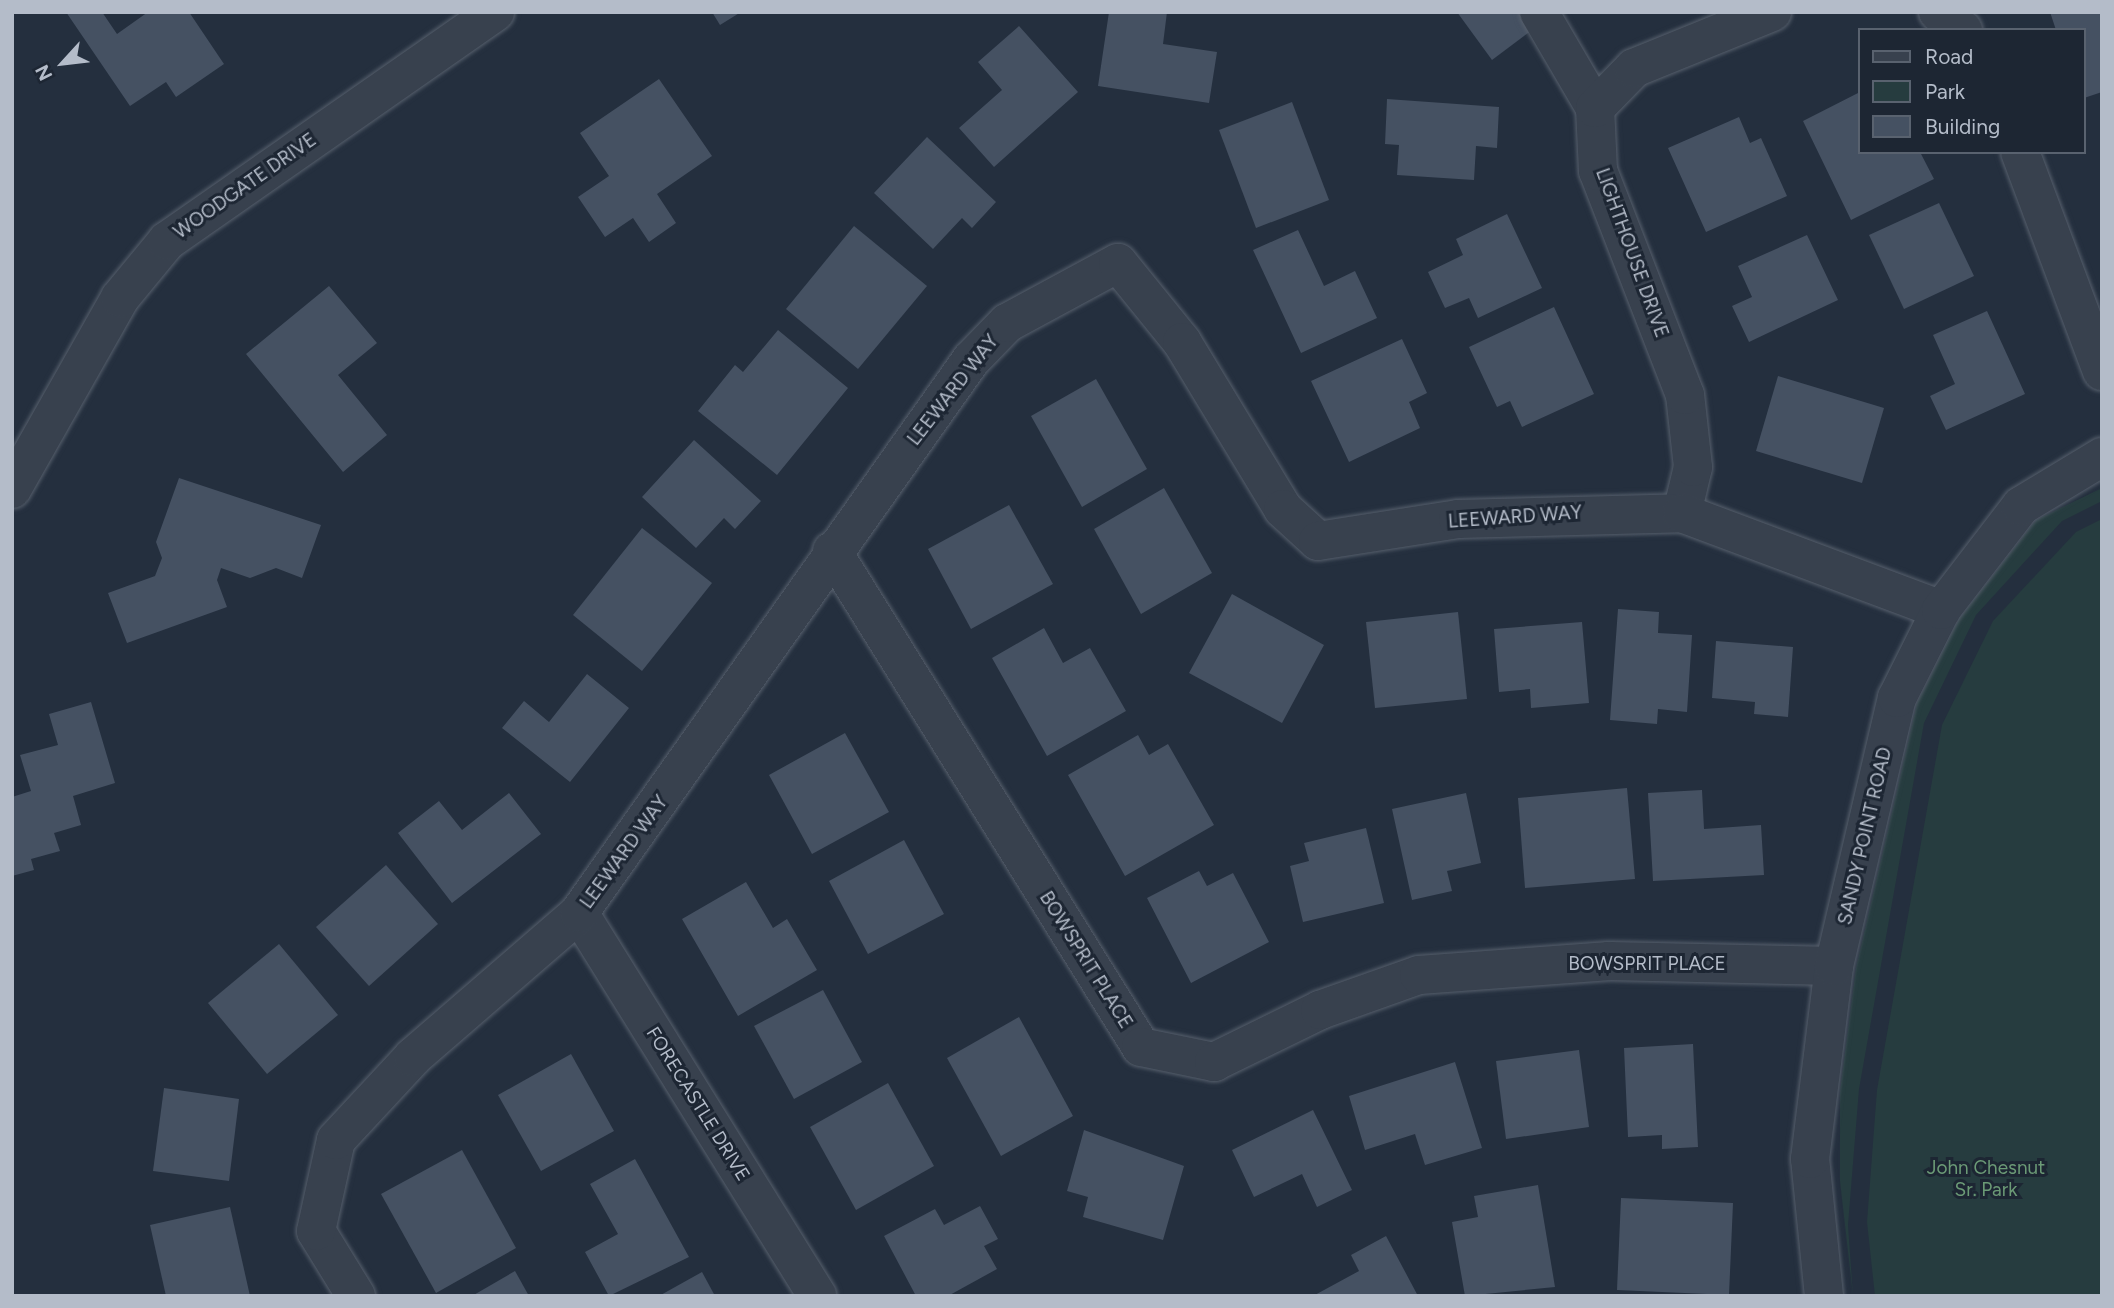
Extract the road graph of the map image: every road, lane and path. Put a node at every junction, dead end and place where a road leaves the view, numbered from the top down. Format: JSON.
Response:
{"nodes":[{"id":1,"x":495,"y":12,"type":"edge"},
{"id":2,"x":1539,"y":12,"type":"edge"},
{"id":3,"x":1772,"y":12,"type":"edge"},
{"id":4,"x":1938,"y":12,"type":"edge"},
{"id":5,"x":1960,"y":28,"type":"edge"},
{"id":6,"x":1595,"y":108,"type":"junction"},
{"id":7,"x":2021,"y":154,"type":"edge"},
{"id":8,"x":2102,"y":371,"type":"edge"},
{"id":9,"x":2102,"y":457,"type":"edge"},
{"id":10,"x":12,"y":489,"type":"edge"},
{"id":11,"x":1682,"y":513,"type":"junction"},
{"id":12,"x":832,"y":551,"type":"junction"},
{"id":13,"x":1941,"y":610,"type":"junction"},
{"id":14,"x":579,"y":913,"type":"junction"},
{"id":15,"x":1834,"y":966,"type":"junction"},
{"id":16,"x":356,"y":1296,"type":"edge"},
{"id":17,"x":817,"y":1296,"type":"edge"},
{"id":18,"x":1824,"y":1296,"type":"edge"}],
"edges":[{"from":1,"to":10,"type":"street","name":"WOODGATE DRIVE"},
{"from":2,"to":6,"type":"street"},
{"from":3,"to":6,"type":"street"},
{"from":4,"to":5,"type":"street"},
{"from":6,"to":11,"type":"street","name":"LIGHTHOUSE DRIVE"},
{"from":7,"to":8,"type":"street"},
{"from":9,"to":13,"type":"street","name":"SANDY POINT ROAD"},
{"from":11,"to":12,"type":"street","name":"LEEWARD WAY"},
{"from":11,"to":13,"type":"street","name":"LEEWARD WAY"},
{"from":12,"to":14,"type":"street","name":"LEEWARD WAY"},
{"from":12,"to":15,"type":"street","name":"BOWSPRIT PLACE"},
{"from":13,"to":15,"type":"street","name":"SANDY POINT ROAD"},
{"from":14,"to":16,"type":"street","name":"LEEWARD WAY"},
{"from":14,"to":17,"type":"street","name":"FORECASTLE DRIVE"},
{"from":15,"to":18,"type":"street","name":"SANDY POINT ROAD"}]}
